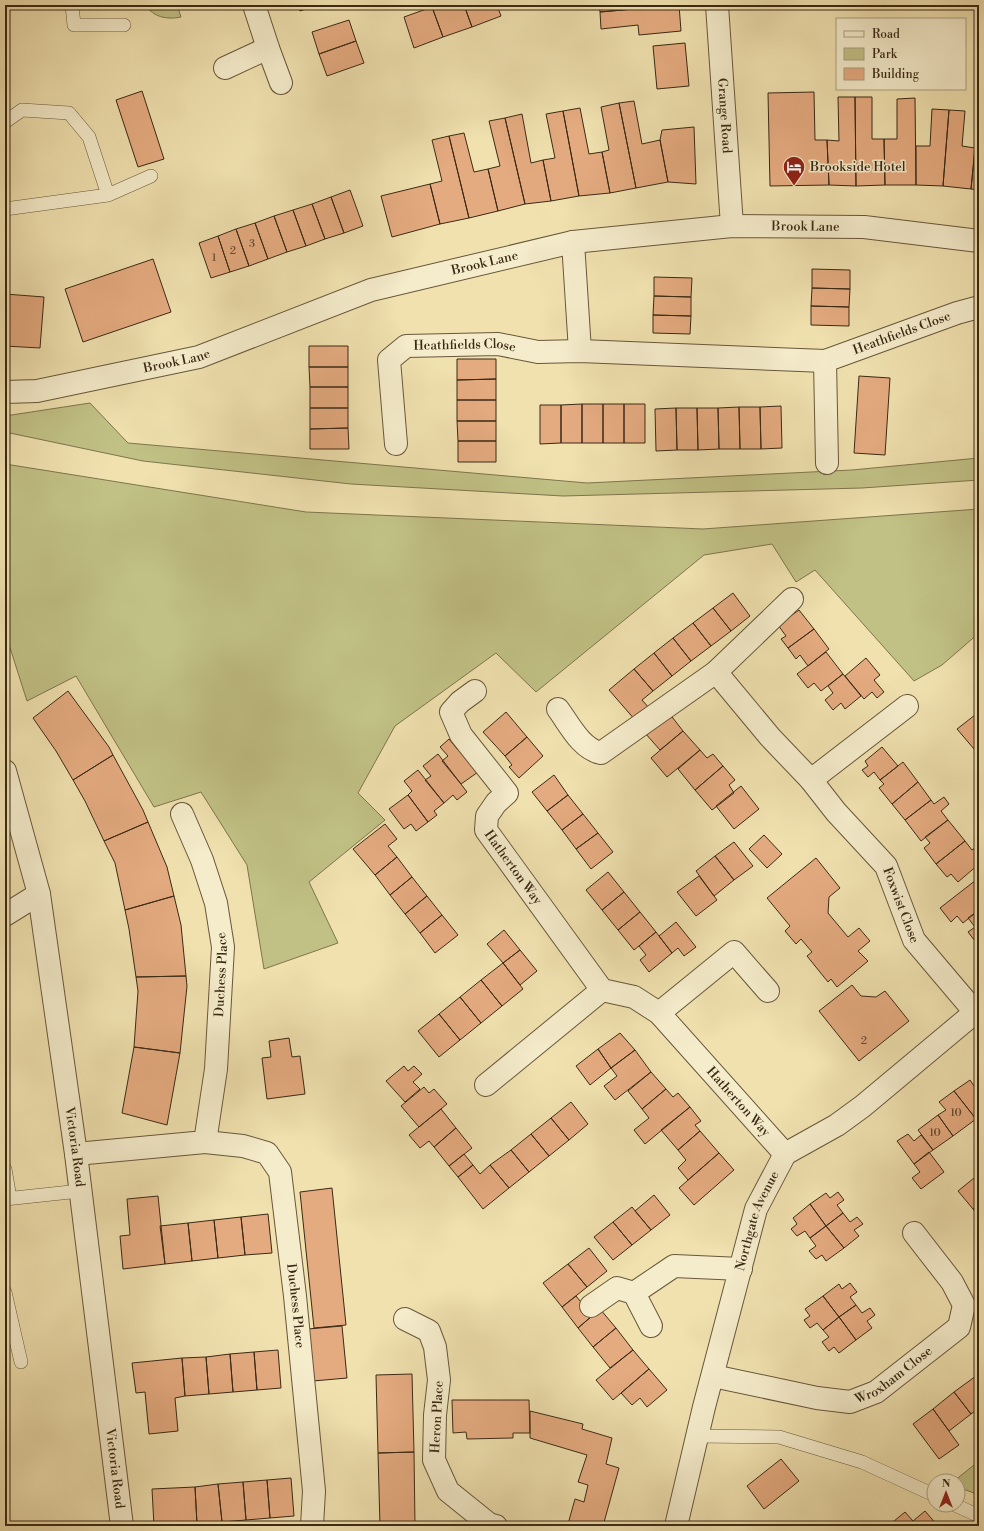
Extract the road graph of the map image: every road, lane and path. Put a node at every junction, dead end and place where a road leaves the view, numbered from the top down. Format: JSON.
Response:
{"nodes":[{"id":1,"x":72,"y":5,"type":"edge"},
{"id":2,"x":254,"y":5,"type":"edge"},
{"id":3,"x":717,"y":5,"type":"edge"},
{"id":4,"x":124,"y":25,"type":"dead end"},
{"id":5,"x":268,"y":48,"type":"junction"},
{"id":6,"x":225,"y":68,"type":"dead end"},
{"id":7,"x":282,"y":83,"type":"dead end"},
{"id":8,"x":5,"y":122,"type":"edge"},
{"id":9,"x":151,"y":176,"type":"dead end"},
{"id":10,"x":108,"y":195,"type":"junction"},
{"id":11,"x":5,"y":208,"type":"edge"},
{"id":12,"x":732,"y":226,"type":"junction"},
{"id":13,"x":979,"y":241,"type":"edge"},
{"id":14,"x":573,"y":242,"type":"junction"},
{"id":15,"x":979,"y":306,"type":"edge"},
{"id":16,"x":580,"y":351,"type":"junction"},
{"id":17,"x":825,"y":361,"type":"junction"},
{"id":18,"x":5,"y":392,"type":"edge"},
{"id":19,"x":396,"y":444,"type":"dead end"},
{"id":20,"x":827,"y":463,"type":"dead end"},
{"id":21,"x":792,"y":600,"type":"dead end"},
{"id":22,"x":716,"y":672,"type":"junction"},
{"id":23,"x":475,"y":691,"type":"dead end"},
{"id":24,"x":907,"y":706,"type":"dead end"},
{"id":25,"x":558,"y":708,"type":"dead end"},
{"id":26,"x":5,"y":772,"type":"edge"},
{"id":27,"x":811,"y":780,"type":"junction"},
{"id":28,"x":182,"y":814,"type":"dead end"},
{"id":29,"x":39,"y":894,"type":"junction"},
{"id":30,"x":5,"y":915,"type":"edge"},
{"id":31,"x":602,"y":990,"type":"junction"},
{"id":32,"x":768,"y":991,"type":"dead end"},
{"id":33,"x":977,"y":1011,"type":"edge"},
{"id":34,"x":659,"y":1013,"type":"junction"},
{"id":35,"x":486,"y":1085,"type":"dead end"},
{"id":36,"x":205,"y":1142,"type":"junction"},
{"id":37,"x":76,"y":1154,"type":"junction"},
{"id":38,"x":786,"y":1154,"type":"junction"},
{"id":39,"x":5,"y":1169,"type":"edge"},
{"id":40,"x":80,"y":1191,"type":"junction"},
{"id":41,"x":8,"y":1198,"type":"edge"},
{"id":42,"x":914,"y":1233,"type":"dead end"},
{"id":43,"x":741,"y":1269,"type":"junction"},
{"id":44,"x":5,"y":1292,"type":"edge"},
{"id":45,"x":634,"y":1292,"type":"junction"},
{"id":46,"x":592,"y":1306,"type":"dead end"},
{"id":47,"x":405,"y":1319,"type":"dead end"},
{"id":48,"x":651,"y":1326,"type":"dead end"},
{"id":49,"x":21,"y":1362,"type":"dead end"},
{"id":50,"x":713,"y":1376,"type":"junction"},
{"id":51,"x":697,"y":1436,"type":"junction"},
{"id":52,"x":926,"y":1491,"type":"edge"},
{"id":53,"x":966,"y":1510,"type":"edge"},
{"id":54,"x":979,"y":1516,"type":"edge"},
{"id":55,"x":122,"y":1526,"type":"edge"},
{"id":56,"x":312,"y":1526,"type":"edge"},
{"id":57,"x":496,"y":1526,"type":"edge"},
{"id":58,"x":676,"y":1526,"type":"edge"}],
"edges":[{"from":1,"to":4,"type":"lane"},
{"from":2,"to":5,"type":"street"},
{"from":3,"to":12,"type":"street","name":"Grange Road"},
{"from":5,"to":6,"type":"street"},
{"from":5,"to":7,"type":"street"},
{"from":8,"to":10,"type":"lane"},
{"from":9,"to":10,"type":"lane"},
{"from":10,"to":11,"type":"lane"},
{"from":12,"to":13,"type":"street","name":"Brook Lane"},
{"from":12,"to":14,"type":"street","name":"Brook Lane"},
{"from":14,"to":16,"type":"street"},
{"from":14,"to":18,"type":"street","name":"Brook Lane"},
{"from":15,"to":17,"type":"street","name":"Heathfields Close"},
{"from":16,"to":17,"type":"street","name":"Heathfields Close"},
{"from":16,"to":19,"type":"street","name":"Heathfields Close"},
{"from":17,"to":20,"type":"street"},
{"from":21,"to":22,"type":"street"},
{"from":22,"to":25,"type":"street"},
{"from":22,"to":27,"type":"street","name":"Foxwist Close"},
{"from":23,"to":31,"type":"street","name":"Hatherton Way"},
{"from":24,"to":27,"type":"street"},
{"from":26,"to":29,"type":"street","name":"Victoria Road"},
{"from":27,"to":33,"type":"street","name":"Foxwist Close"},
{"from":28,"to":36,"type":"street","name":"Duchess Place"},
{"from":29,"to":30,"type":"street"},
{"from":29,"to":37,"type":"street","name":"Victoria Road"},
{"from":31,"to":34,"type":"street","name":"Hatherton Way"},
{"from":31,"to":35,"type":"street"},
{"from":32,"to":34,"type":"street"},
{"from":33,"to":38,"type":"street"},
{"from":34,"to":38,"type":"street","name":"Hatherton Way"},
{"from":36,"to":37,"type":"street","name":"Duchess Place"},
{"from":36,"to":56,"type":"street","name":"Duchess Place"},
{"from":37,"to":40,"type":"street","name":"Victoria Road"},
{"from":38,"to":43,"type":"street","name":"Northgate Avenue"},
{"from":39,"to":41,"type":"lane"},
{"from":40,"to":41,"type":"lane"},
{"from":40,"to":55,"type":"street","name":"Victoria Road"},
{"from":42,"to":50,"type":"street","name":"Wroxham Close"},
{"from":43,"to":45,"type":"street"},
{"from":43,"to":50,"type":"street","name":"Northgate Avenue"},
{"from":44,"to":49,"type":"lane"},
{"from":45,"to":46,"type":"street"},
{"from":45,"to":48,"type":"street"},
{"from":47,"to":57,"type":"street","name":"Heron Place"},
{"from":50,"to":51,"type":"street","name":"Northgate Avenue"},
{"from":51,"to":52,"type":"lane"},
{"from":51,"to":58,"type":"street","name":"Northgate Avenue"},
{"from":53,"to":54,"type":"lane"}]}
